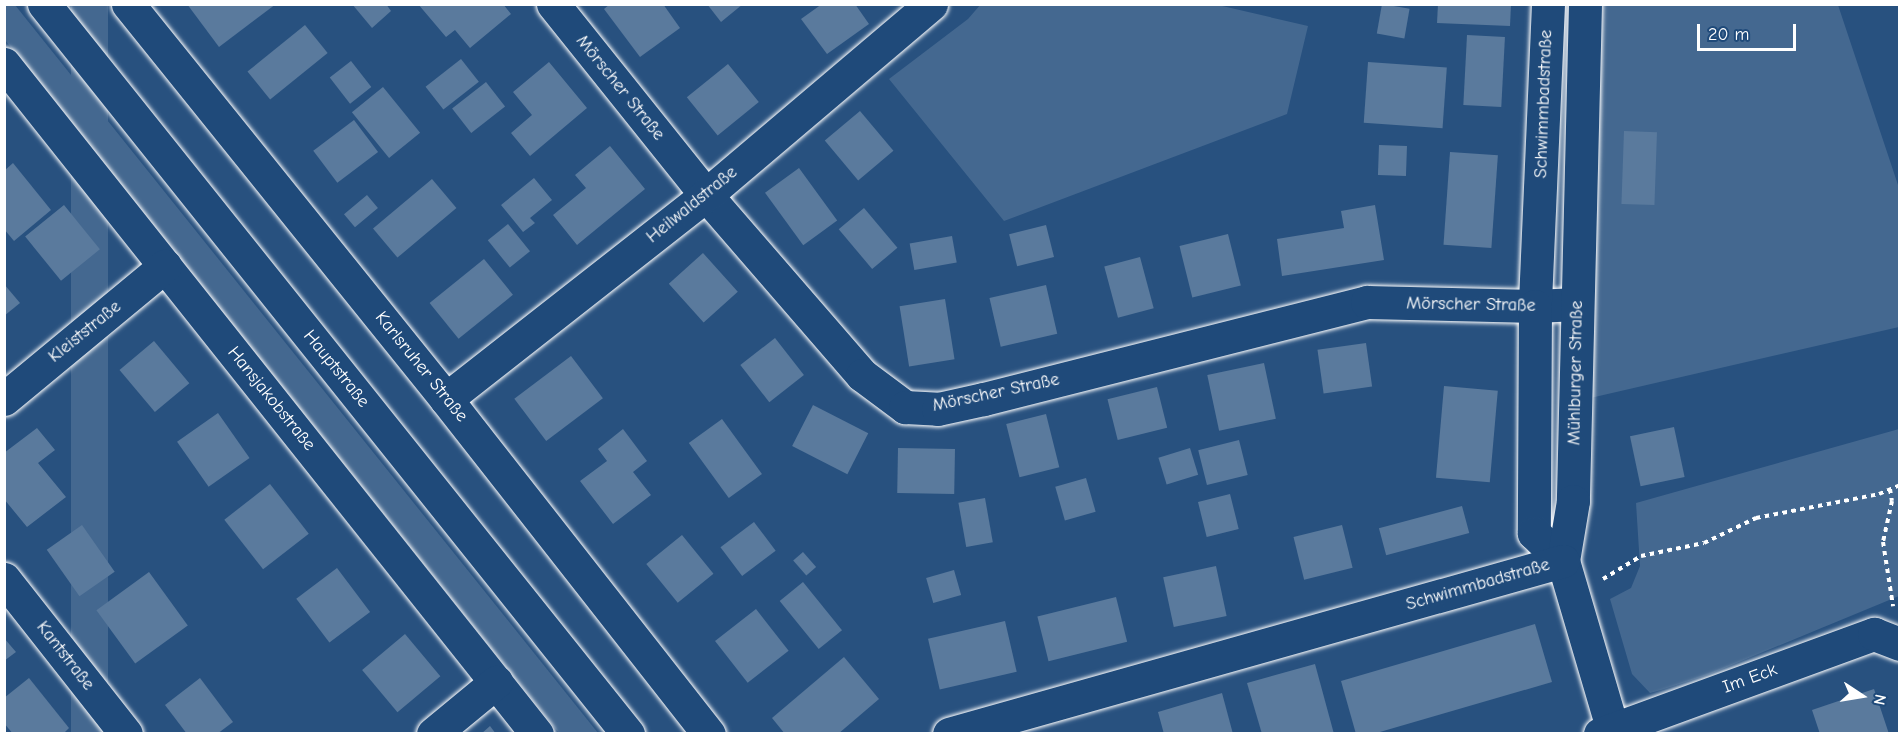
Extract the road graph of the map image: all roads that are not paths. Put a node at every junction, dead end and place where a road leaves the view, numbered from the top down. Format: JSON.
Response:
{"nodes":[{"id":1,"x":44,"y":4,"type":"edge"},
{"id":2,"x":128,"y":4,"type":"edge"},
{"id":3,"x":553,"y":4,"type":"edge"},
{"id":4,"x":931,"y":4,"type":"edge"},
{"id":5,"x":1548,"y":4,"type":"edge"},
{"id":6,"x":1585,"y":4,"type":"edge"},
{"id":7,"x":4,"y":64,"type":"edge"},
{"id":8,"x":706,"y":195,"type":"junction"},
{"id":9,"x":165,"y":266,"type":"junction"},
{"id":10,"x":1577,"y":304,"type":"junction"},
{"id":11,"x":1535,"y":306,"type":"junction"},
{"id":12,"x":4,"y":399,"type":"edge"},
{"id":13,"x":446,"y":399,"type":"junction"},
{"id":14,"x":1563,"y":561,"type":"junction"},
{"id":15,"x":4,"y":579,"type":"edge"},
{"id":16,"x":1894,"y":641,"type":"edge"},
{"id":17,"x":496,"y":682,"type":"junction"},
{"id":18,"x":1609,"y":732,"type":"edge"},
{"id":19,"x":126,"y":734,"type":"edge"},
{"id":20,"x":433,"y":734,"type":"edge"},
{"id":21,"x":537,"y":734,"type":"edge"},
{"id":22,"x":627,"y":734,"type":"edge"},
{"id":23,"x":709,"y":734,"type":"edge"},
{"id":24,"x":949,"y":734,"type":"edge"}],
"edges":[{"from":1,"to":22,"type":"street","name":"Hauptstraße"},
{"from":2,"to":13,"type":"street","name":"Karlsruher Straße"},
{"from":3,"to":8,"type":"street","name":"Mörscher Straße"},
{"from":4,"to":8,"type":"street","name":"Heilwaldstraße"},
{"from":5,"to":11,"type":"street","name":"Schwimmbadstraße"},
{"from":6,"to":10,"type":"street","name":"Mühlburger Straße"},
{"from":7,"to":9,"type":"street","name":"Hansjakobstraße"},
{"from":8,"to":11,"type":"street","name":"Mörscher Straße"},
{"from":8,"to":13,"type":"street","name":"Heilwaldstraße"},
{"from":9,"to":12,"type":"street","name":"Kleiststraße"},
{"from":9,"to":17,"type":"street","name":"Hansjakobstraße"},
{"from":10,"to":11,"type":"street","name":"Mörscher Straße"},
{"from":10,"to":14,"type":"street","name":"Mühlburger Straße"},
{"from":11,"to":14,"type":"street","name":"Schwimmbadstraße"},
{"from":13,"to":23,"type":"street","name":"Karlsruher Straße"},
{"from":14,"to":18,"type":"street","name":"Mühlburger Straße"},
{"from":14,"to":24,"type":"street","name":"Schwimmbadstraße"},
{"from":15,"to":19,"type":"street","name":"Kantstraße"},
{"from":16,"to":18,"type":"street","name":"Im Eck"},
{"from":17,"to":20,"type":"street"},
{"from":17,"to":21,"type":"street","name":"Hansjakobstraße"}]}
